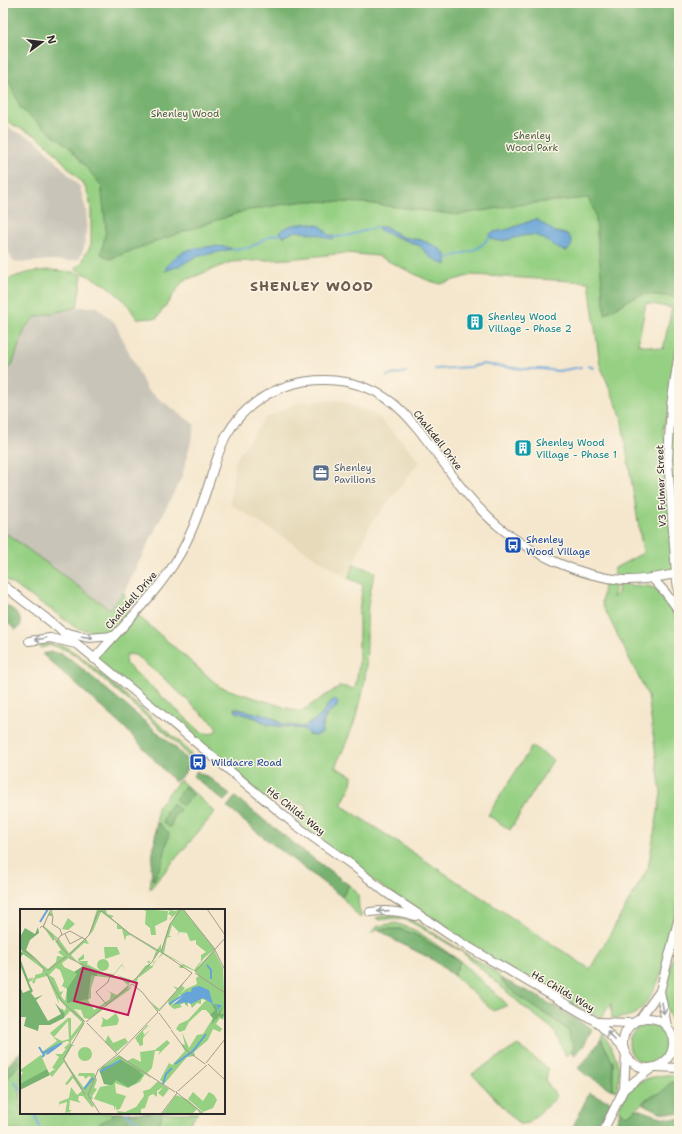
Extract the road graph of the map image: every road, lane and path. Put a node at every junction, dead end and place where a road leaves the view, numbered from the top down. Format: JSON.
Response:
{"nodes":[{"id":1,"x":679,"y":352,"type":"edge"},
{"id":2,"x":676,"y":574,"type":"junction"},
{"id":3,"x":652,"y":578,"type":"junction"},
{"id":4,"x":3,"y":585,"type":"edge"},
{"id":5,"x":679,"y":595,"type":"edge"},
{"id":6,"x":679,"y":611,"type":"edge"},
{"id":7,"x":62,"y":631,"type":"junction"},
{"id":8,"x":113,"y":636,"type":"junction"},
{"id":9,"x":29,"y":641,"type":"dead end"},
{"id":10,"x":78,"y":645,"type":"junction"},
{"id":11,"x":94,"y":659,"type":"junction"},
{"id":12,"x":370,"y":912,"type":"dead end"},
{"id":13,"x":679,"y":917,"type":"edge"},
{"id":14,"x":423,"y":918,"type":"junction"},
{"id":15,"x":660,"y":991,"type":"junction"},
{"id":16,"x":636,"y":1021,"type":"junction"},
{"id":17,"x":598,"y":1022,"type":"junction"},
{"id":18,"x":669,"y":1029,"type":"junction"},
{"id":19,"x":679,"y":1042,"type":"edge"},
{"id":20,"x":625,"y":1052,"type":"junction"},
{"id":21,"x":654,"y":1067,"type":"junction"},
{"id":22,"x":679,"y":1068,"type":"edge"},
{"id":23,"x":624,"y":1089,"type":"junction"},
{"id":24,"x":603,"y":1131,"type":"edge"}],
"edges":[{"from":1,"to":2,"type":"street","name":"V3 Fulmer Street"},
{"from":2,"to":3,"type":"street","name":"Chalkdell Drive"},
{"from":2,"to":5,"type":"street","name":"V3 Fulmer Street"},
{"from":3,"to":6,"type":"street"},
{"from":3,"to":8,"type":"street","name":"Chalkdell Drive"},
{"from":4,"to":7,"type":"street","name":"H6 Childs Way"},
{"from":7,"to":8,"type":"street","one_way":true},
{"from":7,"to":10,"type":"street","name":"H6 Childs Way"},
{"from":8,"to":11,"type":"street","name":"Chalkdell Drive"},
{"from":10,"to":9,"type":"street","one_way":true},
{"from":10,"to":11,"type":"street","name":"H6 Childs Way"},
{"from":11,"to":14,"type":"street","name":"H6 Childs Way"},
{"from":14,"to":12,"type":"street","one_way":true},
{"from":13,"to":15,"type":"street"},
{"from":14,"to":17,"type":"street","name":"H6 Childs Way"},
{"from":15,"to":16,"type":"street"},
{"from":15,"to":18,"type":"street","one_way":true},
{"from":16,"to":17,"type":"street","name":"H6 Childs Way"},
{"from":16,"to":18,"type":"street"},
{"from":16,"to":20,"type":"street"},
{"from":20,"to":17,"type":"street","name":"H6 Childs Way","one_way":true},
{"from":18,"to":19,"type":"street"},
{"from":18,"to":21,"type":"street"},
{"from":20,"to":21,"type":"street"},
{"from":20,"to":23,"type":"street"},
{"from":21,"to":22,"type":"street"},
{"from":21,"to":23,"type":"street"},
{"from":23,"to":24,"type":"street"}]}
